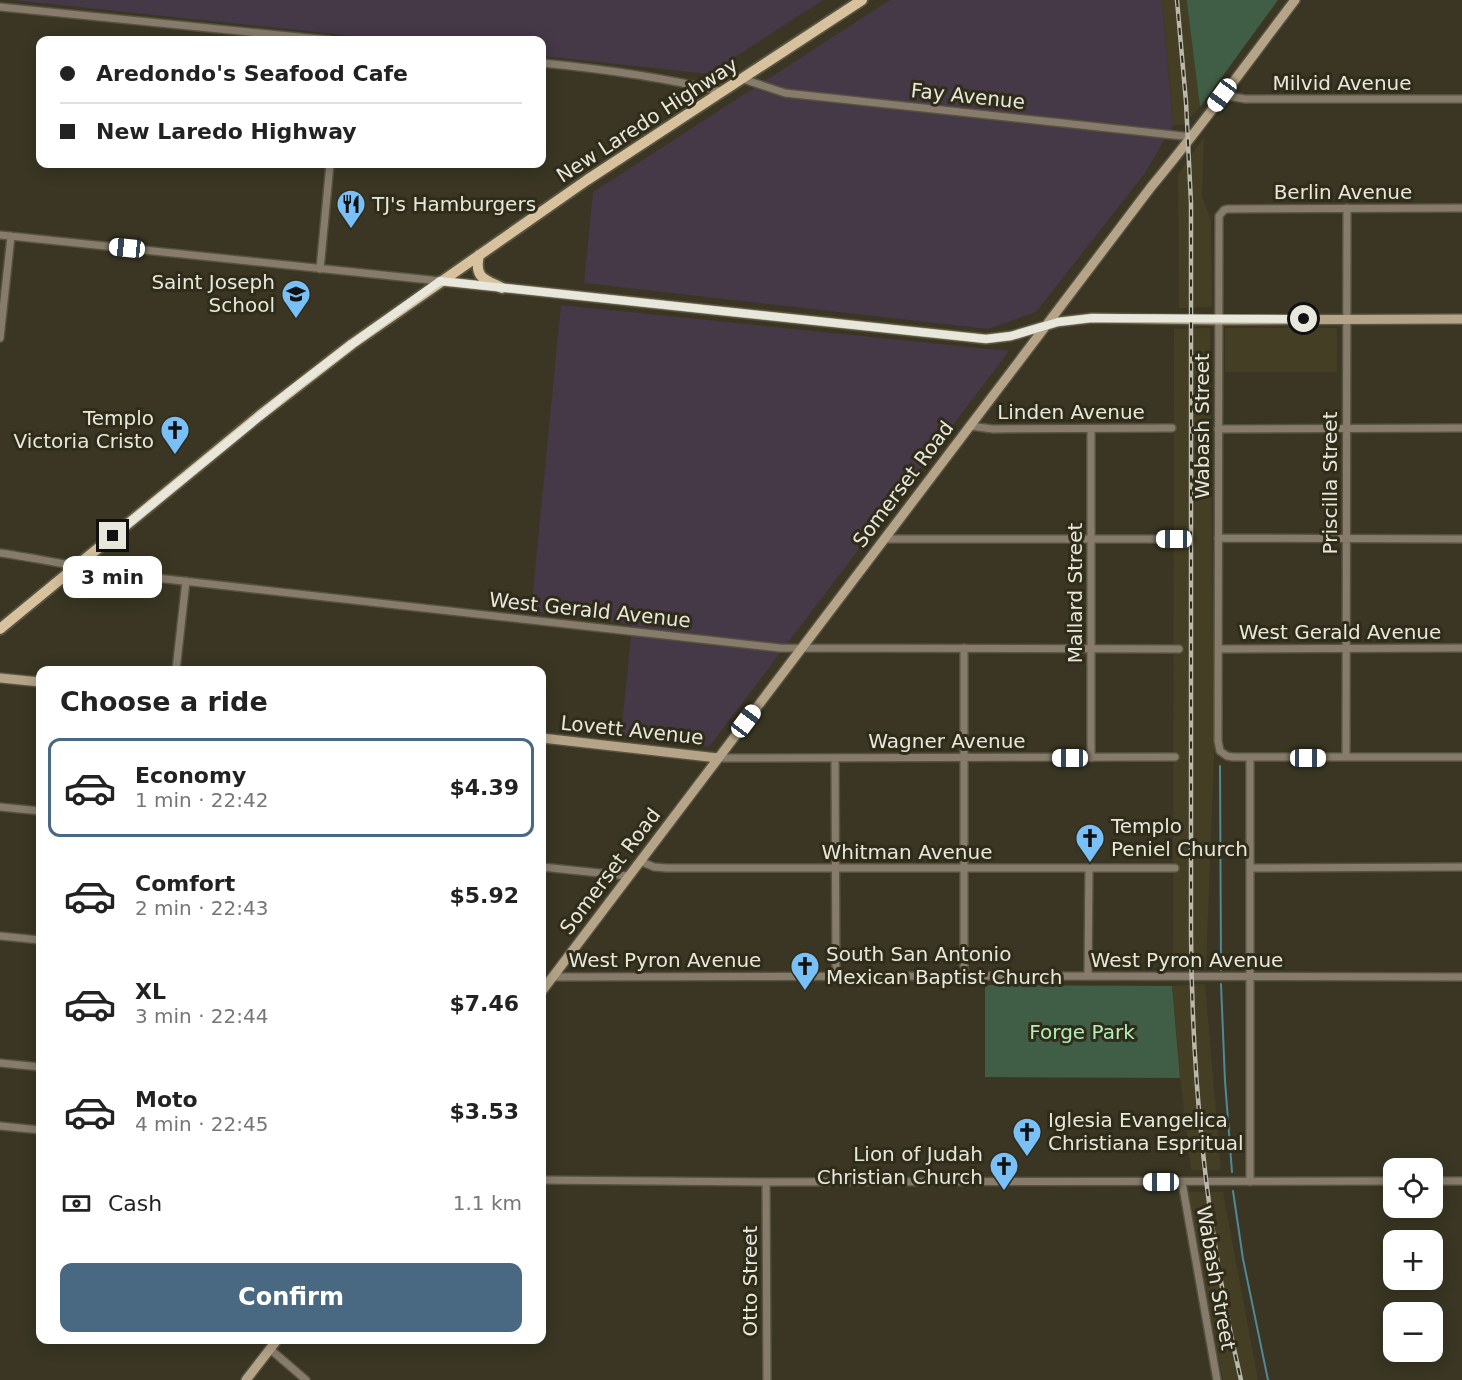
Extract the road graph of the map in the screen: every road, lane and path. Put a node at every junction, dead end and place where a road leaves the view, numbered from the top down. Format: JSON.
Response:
{"nodes":[{"id":1,"x":862,"y":0,"type":"edge"},
{"id":2,"x":1295,"y":0,"type":"edge"},
{"id":3,"x":0,"y":7,"type":"edge"},
{"id":4,"x":289,"y":36,"type":"edge"},
{"id":5,"x":546,"y":63,"type":"edge"},
{"id":6,"x":743,"y":78,"type":"junction"},
{"id":7,"x":723,"y":92,"type":"junction"},
{"id":8,"x":1222,"y":95,"type":"junction"},
{"id":9,"x":1462,"y":99,"type":"edge"},
{"id":10,"x":1192,"y":137,"type":"junction"},
{"id":11,"x":330,"y":168,"type":"edge"},
{"id":12,"x":1347,"y":208,"type":"junction"},
{"id":13,"x":1462,"y":208,"type":"edge"},
{"id":14,"x":1224,"y":210,"type":"joint"},
{"id":15,"x":0,"y":235,"type":"edge"},
{"id":16,"x":11,"y":236,"type":"junction"},
{"id":17,"x":479,"y":255,"type":"junction"},
{"id":18,"x":320,"y":269,"type":"junction"},
{"id":19,"x":440,"y":281,"type":"junction"},
{"id":20,"x":502,"y":288,"type":"junction"},
{"id":21,"x":1347,"y":319,"type":"junction"},
{"id":22,"x":1462,"y":319,"type":"edge"},
{"id":23,"x":1219,"y":320,"type":"junction"},
{"id":24,"x":1046,"y":325,"type":"junction"},
{"id":25,"x":0,"y":338,"type":"edge"},
{"id":26,"x":970,"y":426,"type":"junction"},
{"id":27,"x":1172,"y":428,"type":"dead end"},
{"id":28,"x":1091,"y":429,"type":"junction"},
{"id":29,"x":1218,"y":429,"type":"junction"},
{"id":30,"x":1347,"y":429,"type":"junction"},
{"id":31,"x":1462,"y":429,"type":"edge"},
{"id":32,"x":1218,"y":538,"type":"junction"},
{"id":33,"x":1347,"y":538,"type":"junction"},
{"id":34,"x":884,"y":539,"type":"junction"},
{"id":35,"x":1091,"y":539,"type":"junction"},
{"id":36,"x":1174,"y":539,"type":"dead end"},
{"id":37,"x":1462,"y":539,"type":"edge"},
{"id":38,"x":0,"y":553,"type":"edge"},
{"id":39,"x":76,"y":566,"type":"junction"},
{"id":40,"x":186,"y":581,"type":"junction"},
{"id":41,"x":0,"y":629,"type":"edge"},
{"id":42,"x":802,"y":648,"type":"junction"},
{"id":43,"x":964,"y":648,"type":"junction"},
{"id":44,"x":1092,"y":648,"type":"junction"},
{"id":45,"x":1347,"y":648,"type":"junction"},
{"id":46,"x":1462,"y":648,"type":"edge"},
{"id":47,"x":1179,"y":649,"type":"dead end"},
{"id":48,"x":1219,"y":649,"type":"junction"},
{"id":49,"x":176,"y":666,"type":"edge"},
{"id":50,"x":0,"y":678,"type":"edge"},
{"id":51,"x":36,"y":682,"type":"edge"},
{"id":52,"x":546,"y":738,"type":"edge"},
{"id":53,"x":718,"y":758,"type":"junction"},
{"id":54,"x":835,"y":758,"type":"junction"},
{"id":55,"x":964,"y":758,"type":"junction"},
{"id":56,"x":1091,"y":758,"type":"junction"},
{"id":57,"x":1175,"y":758,"type":"dead end"},
{"id":58,"x":1250,"y":758,"type":"junction"},
{"id":59,"x":1346,"y":758,"type":"junction"},
{"id":60,"x":1462,"y":758,"type":"edge"},
{"id":61,"x":0,"y":807,"type":"edge"},
{"id":62,"x":36,"y":811,"type":"edge"},
{"id":63,"x":639,"y":861,"type":"junction"},
{"id":64,"x":546,"y":867,"type":"edge"},
{"id":65,"x":1462,"y":867,"type":"edge"},
{"id":66,"x":835,"y":868,"type":"junction"},
{"id":67,"x":964,"y":868,"type":"junction"},
{"id":68,"x":1089,"y":868,"type":"junction"},
{"id":69,"x":1175,"y":868,"type":"dead end"},
{"id":70,"x":1250,"y":868,"type":"junction"},
{"id":71,"x":628,"y":876,"type":"junction"},
{"id":72,"x":0,"y":936,"type":"edge"},
{"id":73,"x":36,"y":940,"type":"edge"},
{"id":74,"x":836,"y":976,"type":"junction"},
{"id":75,"x":964,"y":976,"type":"junction"},
{"id":76,"x":1088,"y":976,"type":"junction"},
{"id":77,"x":1250,"y":976,"type":"junction"},
{"id":78,"x":552,"y":977,"type":"junction"},
{"id":79,"x":1462,"y":977,"type":"edge"},
{"id":80,"x":546,"y":985,"type":"edge"},
{"id":81,"x":0,"y":1063,"type":"edge"},
{"id":82,"x":36,"y":1067,"type":"edge"},
{"id":83,"x":0,"y":1126,"type":"edge"},
{"id":84,"x":36,"y":1130,"type":"edge"},
{"id":85,"x":546,"y":1180,"type":"edge"},
{"id":86,"x":1383,"y":1181,"type":"edge"},
{"id":87,"x":1443,"y":1181,"type":"edge"},
{"id":88,"x":1462,"y":1181,"type":"edge"},
{"id":89,"x":766,"y":1182,"type":"junction"},
{"id":90,"x":1182,"y":1182,"type":"junction"},
{"id":91,"x":1250,"y":1182,"type":"junction"},
{"id":92,"x":274,"y":1344,"type":"edge"},
{"id":93,"x":270,"y":1349,"type":"junction"},
{"id":94,"x":246,"y":1380,"type":"edge"},
{"id":95,"x":306,"y":1380,"type":"edge"},
{"id":96,"x":767,"y":1380,"type":"edge"},
{"id":97,"x":1216,"y":1380,"type":"edge"}],
"edges":[{"from":1,"to":6,"type":"main road","name":"New Laredo Highway"},
{"from":2,"to":8,"type":"main road","name":"Somerset Road"},
{"from":3,"to":4,"type":"street"},
{"from":5,"to":7,"type":"street"},
{"from":6,"to":7,"type":"main road","name":"New Laredo Highway"},
{"from":6,"to":10,"type":"street","name":"Fay Avenue"},
{"from":7,"to":17,"type":"main road","name":"New Laredo Highway"},
{"from":8,"to":9,"type":"street","name":"Milvid Avenue"},
{"from":8,"to":10,"type":"main road","name":"Somerset Road"},
{"from":10,"to":24,"type":"main road","name":"Somerset Road"},
{"from":11,"to":18,"type":"street"},
{"from":12,"to":13,"type":"street","name":"Berlin Avenue"},
{"from":12,"to":14,"type":"street","name":"Berlin Avenue"},
{"from":12,"to":21,"type":"street","name":"Priscilla Street"},
{"from":14,"to":23,"type":"street","name":"Wabash Street"},
{"from":15,"to":16,"type":"street"},
{"from":16,"to":18,"type":"street"},
{"from":16,"to":25,"type":"street"},
{"from":17,"to":19,"type":"main road","name":"New Laredo Highway"},
{"from":17,"to":20,"type":"main road"},
{"from":18,"to":19,"type":"street"},
{"from":19,"to":20,"type":"main road"},
{"from":19,"to":39,"type":"main road","name":"New Laredo Highway"},
{"from":20,"to":24,"type":"main road"},
{"from":21,"to":22,"type":"main road"},
{"from":21,"to":23,"type":"main road"},
{"from":21,"to":30,"type":"street","name":"Priscilla Street"},
{"from":23,"to":24,"type":"main road"},
{"from":23,"to":29,"type":"street","name":"Wabash Street"},
{"from":24,"to":26,"type":"main road","name":"Somerset Road"},
{"from":26,"to":28,"type":"street","name":"Linden Avenue"},
{"from":26,"to":34,"type":"main road","name":"Somerset Road"},
{"from":27,"to":28,"type":"street","name":"Linden Avenue"},
{"from":28,"to":35,"type":"street","name":"Mallard Street"},
{"from":29,"to":30,"type":"street"},
{"from":29,"to":32,"type":"street","name":"Wabash Street"},
{"from":30,"to":31,"type":"street"},
{"from":30,"to":33,"type":"street","name":"Priscilla Street"},
{"from":32,"to":33,"type":"street"},
{"from":32,"to":48,"type":"street","name":"Wabash Street"},
{"from":33,"to":37,"type":"street"},
{"from":33,"to":45,"type":"street","name":"Priscilla Street"},
{"from":34,"to":35,"type":"street"},
{"from":34,"to":42,"type":"main road","name":"Somerset Road"},
{"from":35,"to":36,"type":"street"},
{"from":35,"to":44,"type":"street","name":"Mallard Street"},
{"from":38,"to":39,"type":"street","name":"West Gerald Avenue"},
{"from":39,"to":40,"type":"street","name":"West Gerald Avenue"},
{"from":39,"to":41,"type":"main road","name":"New Laredo Highway"},
{"from":40,"to":42,"type":"street","name":"West Gerald Avenue"},
{"from":40,"to":49,"type":"street"},
{"from":42,"to":43,"type":"street","name":"West Gerald Avenue"},
{"from":42,"to":53,"type":"main road","name":"Somerset Road"},
{"from":43,"to":44,"type":"street","name":"West Gerald Avenue"},
{"from":43,"to":55,"type":"street"},
{"from":44,"to":47,"type":"street","name":"West Gerald Avenue"},
{"from":44,"to":56,"type":"street","name":"Mallard Street"},
{"from":45,"to":46,"type":"street","name":"West Gerald Avenue"},
{"from":45,"to":48,"type":"street","name":"West Gerald Avenue"},
{"from":45,"to":59,"type":"street","name":"Priscilla Street"},
{"from":48,"to":58,"type":"street","name":"Wabash Street"},
{"from":50,"to":51,"type":"main road"},
{"from":52,"to":53,"type":"main road","name":"Lovett Avenue"},
{"from":53,"to":54,"type":"street","name":"Wagner Avenue"},
{"from":53,"to":63,"type":"main road","name":"Somerset Road"},
{"from":54,"to":55,"type":"street","name":"Wagner Avenue"},
{"from":54,"to":66,"type":"street"},
{"from":55,"to":56,"type":"street","name":"Wagner Avenue"},
{"from":55,"to":67,"type":"street"},
{"from":56,"to":57,"type":"street","name":"Wagner Avenue"},
{"from":58,"to":59,"type":"street"},
{"from":58,"to":70,"type":"street"},
{"from":59,"to":60,"type":"street"},
{"from":61,"to":62,"type":"street"},
{"from":63,"to":66,"type":"street","name":"Whitman Avenue"},
{"from":63,"to":71,"type":"main road","name":"Somerset Road"},
{"from":64,"to":71,"type":"street"},
{"from":65,"to":70,"type":"street"},
{"from":66,"to":67,"type":"street","name":"Whitman Avenue"},
{"from":66,"to":74,"type":"street"},
{"from":67,"to":68,"type":"street","name":"Whitman Avenue"},
{"from":67,"to":75,"type":"street"},
{"from":68,"to":69,"type":"street","name":"Whitman Avenue"},
{"from":68,"to":76,"type":"street"},
{"from":70,"to":77,"type":"street"},
{"from":71,"to":78,"type":"main road","name":"Somerset Road"},
{"from":72,"to":73,"type":"street"},
{"from":74,"to":75,"type":"street","name":"West Pyron Avenue"},
{"from":74,"to":78,"type":"street","name":"West Pyron Avenue"},
{"from":75,"to":76,"type":"street","name":"West Pyron Avenue"},
{"from":76,"to":77,"type":"street","name":"West Pyron Avenue"},
{"from":77,"to":79,"type":"street","name":"West Pyron Avenue"},
{"from":77,"to":91,"type":"street"},
{"from":78,"to":80,"type":"main road","name":"Somerset Road"},
{"from":81,"to":82,"type":"street"},
{"from":83,"to":84,"type":"street"},
{"from":85,"to":89,"type":"street"},
{"from":86,"to":91,"type":"street"},
{"from":87,"to":88,"type":"street"},
{"from":89,"to":90,"type":"street"},
{"from":89,"to":96,"type":"street","name":"Otto Street"},
{"from":90,"to":91,"type":"street"},
{"from":90,"to":97,"type":"street","name":"Wabash Street"},
{"from":92,"to":93,"type":"main road"},
{"from":93,"to":94,"type":"main road"},
{"from":93,"to":95,"type":"street"}]}
